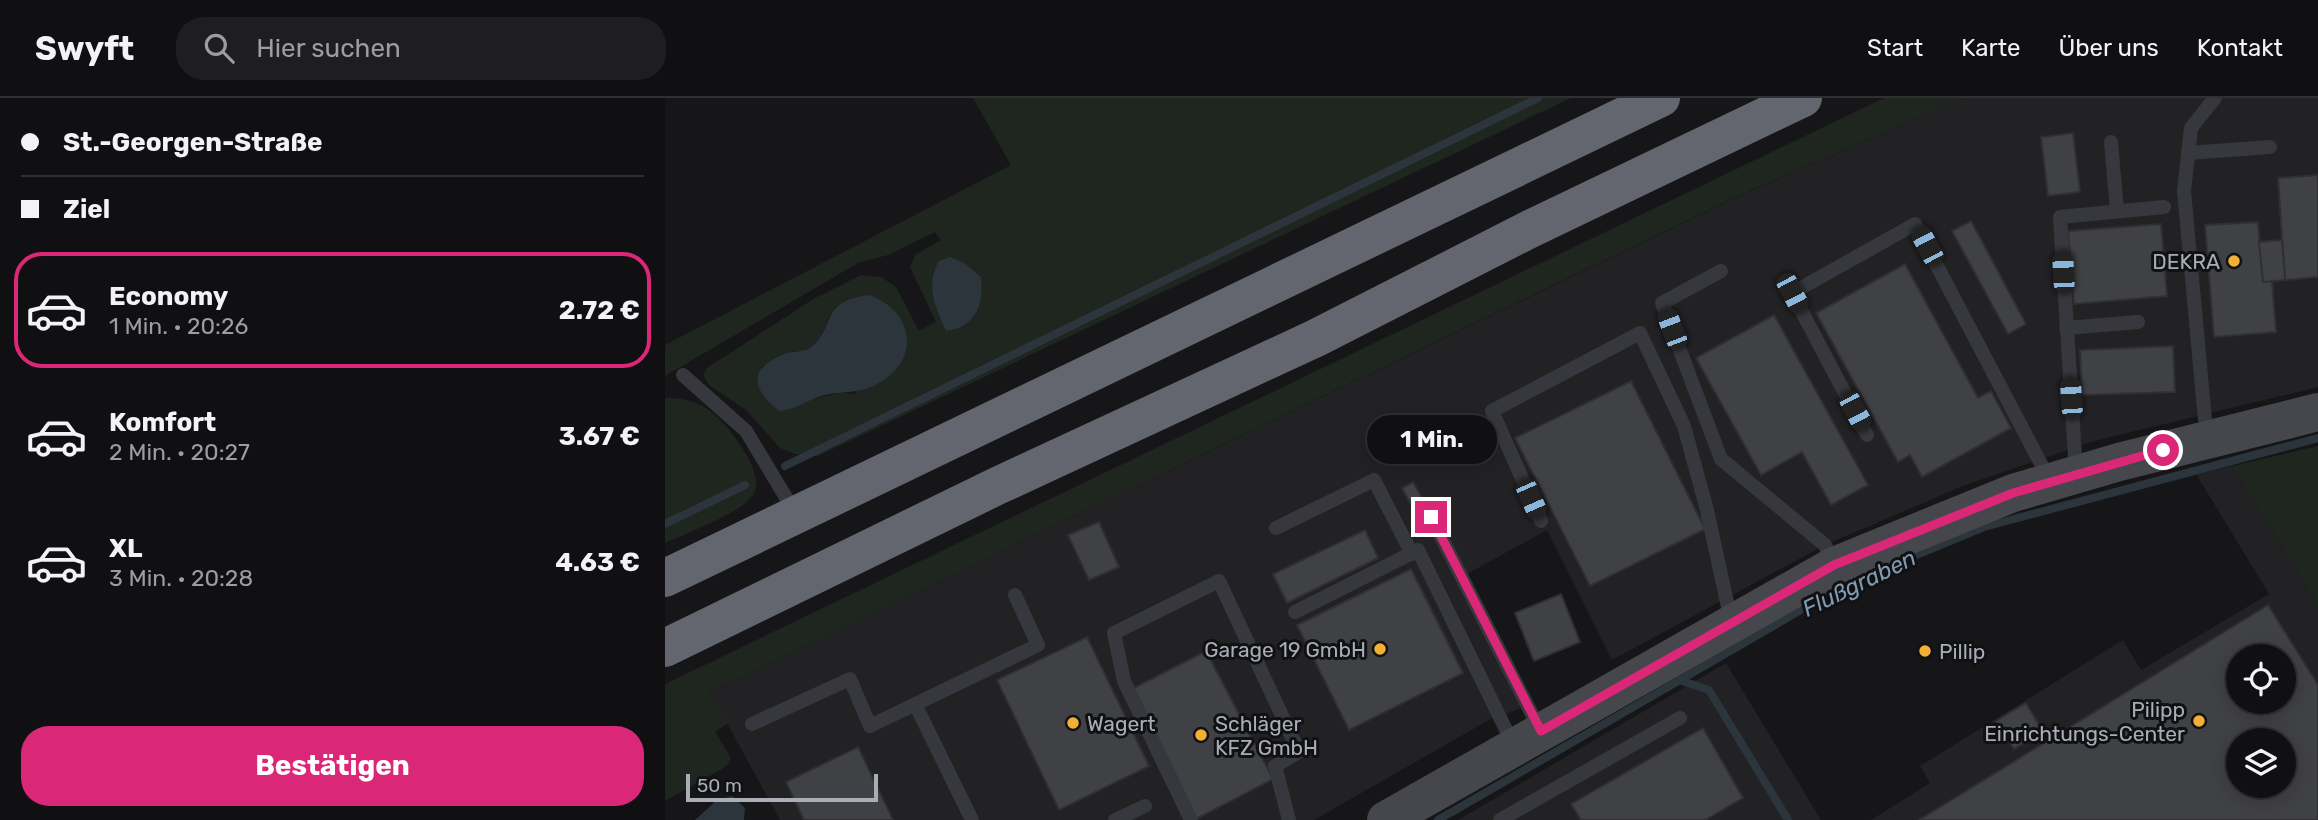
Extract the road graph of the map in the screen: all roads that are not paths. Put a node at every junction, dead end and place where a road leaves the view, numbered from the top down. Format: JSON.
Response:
{"nodes":[{"id":1,"x":1661,"y":98,"type":"edge"},
{"id":2,"x":1803,"y":98,"type":"edge"},
{"id":3,"x":2215,"y":98,"type":"edge"},
{"id":4,"x":2111,"y":142,"type":"dead end"},
{"id":5,"x":2270,"y":147,"type":"dead end"},
{"id":6,"x":2188,"y":153,"type":"junction"},
{"id":7,"x":2164,"y":207,"type":"dead end"},
{"id":8,"x":2117,"y":211,"type":"junction"},
{"id":9,"x":1721,"y":271,"type":"dead end"},
{"id":10,"x":2137,"y":322,"type":"dead end"},
{"id":11,"x":2066,"y":328,"type":"junction"},
{"id":12,"x":683,"y":375,"type":"dead end"},
{"id":13,"x":2318,"y":412,"type":"edge"},
{"id":14,"x":2205,"y":420,"type":"dead end"},
{"id":15,"x":1867,"y":435,"type":"dead end"},
{"id":16,"x":2064,"y":478,"type":"junction"},
{"id":17,"x":797,"y":515,"type":"junction"},
{"id":18,"x":1431,"y":517,"type":"dead end"},
{"id":19,"x":1541,"y":521,"type":"dead end"},
{"id":20,"x":1276,"y":528,"type":"dead end"},
{"id":21,"x":1412,"y":554,"type":"junction"},
{"id":22,"x":1834,"y":565,"type":"junction"},
{"id":23,"x":665,"y":579,"type":"edge"},
{"id":24,"x":1015,"y":596,"type":"dead end"},
{"id":25,"x":1294,"y":612,"type":"dead end"},
{"id":26,"x":1731,"y":623,"type":"junction"},
{"id":27,"x":665,"y":648,"type":"edge"},
{"id":28,"x":915,"y":704,"type":"junction"},
{"id":29,"x":1680,"y":718,"type":"dead end"},
{"id":30,"x":752,"y":724,"type":"dead end"},
{"id":31,"x":1528,"y":739,"type":"junction"},
{"id":32,"x":1145,"y":806,"type":"dead end"},
{"id":33,"x":1407,"y":814,"type":"edge"},
{"id":34,"x":972,"y":820,"type":"edge"},
{"id":35,"x":1115,"y":820,"type":"edge"},
{"id":36,"x":1191,"y":820,"type":"edge"},
{"id":37,"x":1289,"y":820,"type":"edge"},
{"id":38,"x":1500,"y":820,"type":"edge"}],
"edges":[{"from":1,"to":17,"type":"highway"},
{"from":2,"to":27,"type":"highway"},
{"from":3,"to":6,"type":"lane"},
{"from":4,"to":8,"type":"lane"},
{"from":5,"to":6,"type":"lane"},
{"from":6,"to":14,"type":"lane"},
{"from":7,"to":8,"type":"lane"},
{"from":8,"to":11,"type":"lane"},
{"from":9,"to":22,"type":"lane"},
{"from":10,"to":11,"type":"lane"},
{"from":11,"to":16,"type":"lane"},
{"from":12,"to":17,"type":"lane"},
{"from":13,"to":16,"type":"street"},
{"from":15,"to":16,"type":"lane"},
{"from":16,"to":22,"type":"street"},
{"from":17,"to":23,"type":"highway"},
{"from":18,"to":31,"type":"lane"},
{"from":19,"to":26,"type":"lane"},
{"from":20,"to":21,"type":"lane"},
{"from":21,"to":25,"type":"lane"},
{"from":21,"to":31,"type":"lane"},
{"from":22,"to":26,"type":"street"},
{"from":24,"to":28,"type":"lane"},
{"from":26,"to":31,"type":"street"},
{"from":28,"to":30,"type":"lane"},
{"from":28,"to":34,"type":"lane"},
{"from":29,"to":38,"type":"lane"},
{"from":31,"to":33,"type":"street"},
{"from":32,"to":35,"type":"lane"},
{"from":36,"to":37,"type":"lane"}]}
